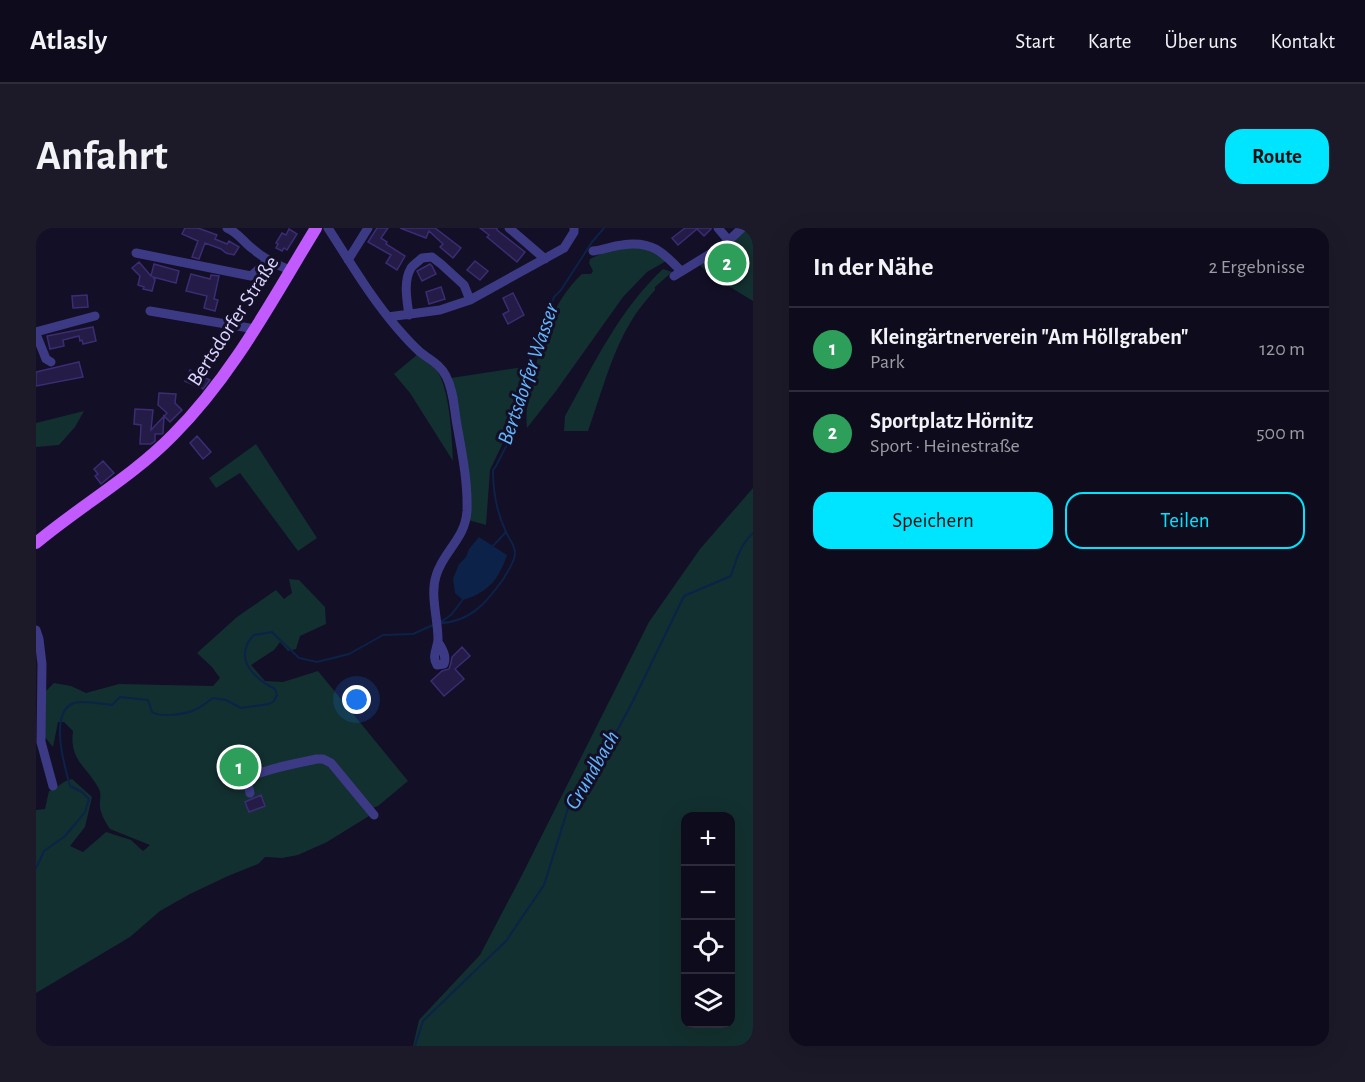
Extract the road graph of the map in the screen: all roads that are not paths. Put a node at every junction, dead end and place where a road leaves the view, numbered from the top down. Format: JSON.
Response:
{"nodes":[{"id":1,"x":227,"y":228,"type":"edge"},
{"id":2,"x":316,"y":228,"type":"edge"},
{"id":3,"x":328,"y":228,"type":"edge"},
{"id":4,"x":368,"y":228,"type":"edge"},
{"id":5,"x":509,"y":228,"type":"edge"},
{"id":6,"x":574,"y":228,"type":"edge"},
{"id":7,"x":718,"y":228,"type":"edge"},
{"id":8,"x":742,"y":228,"type":"edge"},
{"id":9,"x":729,"y":241,"type":"junction"},
{"id":10,"x":593,"y":250,"type":"dead end"},
{"id":11,"x":136,"y":254,"type":"dead end"},
{"id":12,"x":545,"y":259,"type":"junction"},
{"id":13,"x":269,"y":260,"type":"junction"},
{"id":14,"x":348,"y":260,"type":"junction"},
{"id":15,"x":290,"y":270,"type":"junction"},
{"id":16,"x":470,"y":300,"type":"junction"},
{"id":17,"x":150,"y":310,"type":"dead end"},
{"id":18,"x":409,"y":315,"type":"junction"},
{"id":19,"x":95,"y":316,"type":"dead end"},
{"id":20,"x":388,"y":317,"type":"junction"},
{"id":21,"x":255,"y":329,"type":"junction"},
{"id":22,"x":36,"y":333,"type":"edge"},
{"id":23,"x":51,"y":362,"type":"dead end"},
{"id":24,"x":36,"y":543,"type":"edge"},
{"id":25,"x":36,"y":630,"type":"edge"},
{"id":26,"x":438,"y":642,"type":"dead end"},
{"id":27,"x":53,"y":786,"type":"dead end"},
{"id":28,"x":250,"y":793,"type":"dead end"},
{"id":29,"x":374,"y":815,"type":"dead end"}],
"edges":[{"from":1,"to":13,"type":"street"},
{"from":2,"to":15,"type":"main road","name":"Bertsdorfer Straße"},
{"from":3,"to":14,"type":"street"},
{"from":4,"to":14,"type":"street"},
{"from":5,"to":12,"type":"street"},
{"from":6,"to":12,"type":"street"},
{"from":7,"to":9,"type":"street"},
{"from":8,"to":9,"type":"street"},
{"from":9,"to":10,"type":"street"},
{"from":11,"to":13,"type":"street","name":"Bertsdorfer Straße"},
{"from":12,"to":16,"type":"street"},
{"from":13,"to":15,"type":"street"},
{"from":14,"to":20,"type":"street"},
{"from":15,"to":21,"type":"main road","name":"Bertsdorfer Straße"},
{"from":16,"to":18,"type":"street"},
{"from":16,"to":18,"type":"street"},
{"from":17,"to":21,"type":"street"},
{"from":18,"to":20,"type":"street"},
{"from":19,"to":22,"type":"street"},
{"from":20,"to":26,"type":"street"},
{"from":21,"to":24,"type":"main road","name":"Bertsdorfer Straße"},
{"from":22,"to":23,"type":"street"},
{"from":25,"to":27,"type":"street"},
{"from":28,"to":29,"type":"street"}]}
